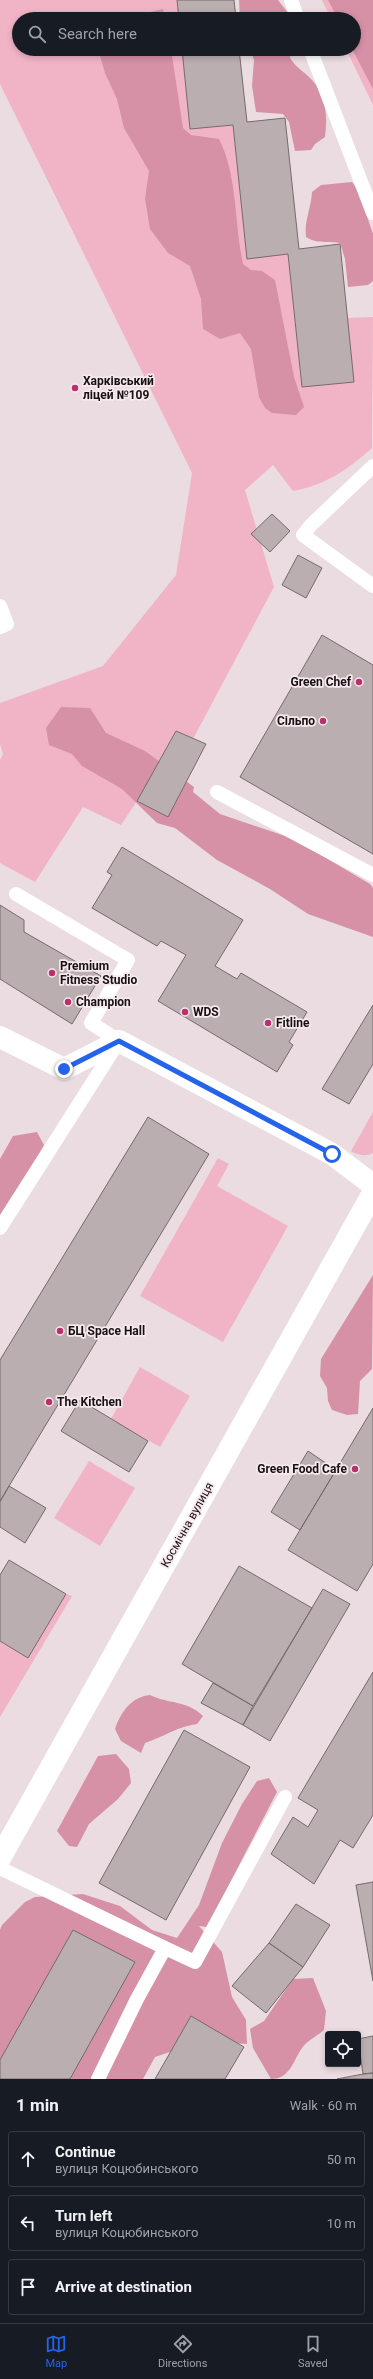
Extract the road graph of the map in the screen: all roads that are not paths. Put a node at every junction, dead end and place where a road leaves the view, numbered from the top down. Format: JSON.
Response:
{"nodes":[{"id":1,"x":291,"y":0,"type":"edge"},
{"id":2,"x":295,"y":12,"type":"edge"},
{"id":3,"x":313,"y":56,"type":"edge"},
{"id":4,"x":373,"y":213,"type":"edge"},
{"id":5,"x":373,"y":466,"type":"edge"},
{"id":6,"x":373,"y":586,"type":"edge"},
{"id":7,"x":0,"y":606,"type":"edge"},
{"id":8,"x":0,"y":627,"type":"edge"},
{"id":9,"x":217,"y":792,"type":"dead end"},
{"id":10,"x":373,"y":875,"type":"edge"},
{"id":11,"x":16,"y":894,"type":"dead end"},
{"id":12,"x":0,"y":1037,"type":"edge"},
{"id":13,"x":119,"y":1041,"type":"junction"},
{"id":14,"x":373,"y":1185,"type":"edge"},
{"id":15,"x":373,"y":1193,"type":"edge"},
{"id":16,"x":0,"y":1228,"type":"edge"},
{"id":17,"x":285,"y":1797,"type":"dead end"},
{"id":18,"x":0,"y":1858,"type":"edge"},
{"id":19,"x":0,"y":1868,"type":"edge"},
{"id":20,"x":165,"y":1948,"type":"junction"},
{"id":21,"x":98,"y":2079,"type":"edge"}],
"edges":[{"from":1,"to":2,"type":"lane"},
{"from":3,"to":4,"type":"lane"},
{"from":5,"to":6,"type":"lane"},
{"from":7,"to":8,"type":"lane"},
{"from":9,"to":10,"type":"lane"},
{"from":11,"to":13,"type":"lane"},
{"from":12,"to":13,"type":"street"},
{"from":13,"to":14,"type":"street"},
{"from":13,"to":16,"type":"lane"},
{"from":15,"to":18,"type":"street","name":"Космічна вулиця"},
{"from":17,"to":20,"type":"lane"},
{"from":19,"to":20,"type":"lane"},
{"from":20,"to":21,"type":"lane"}]}
